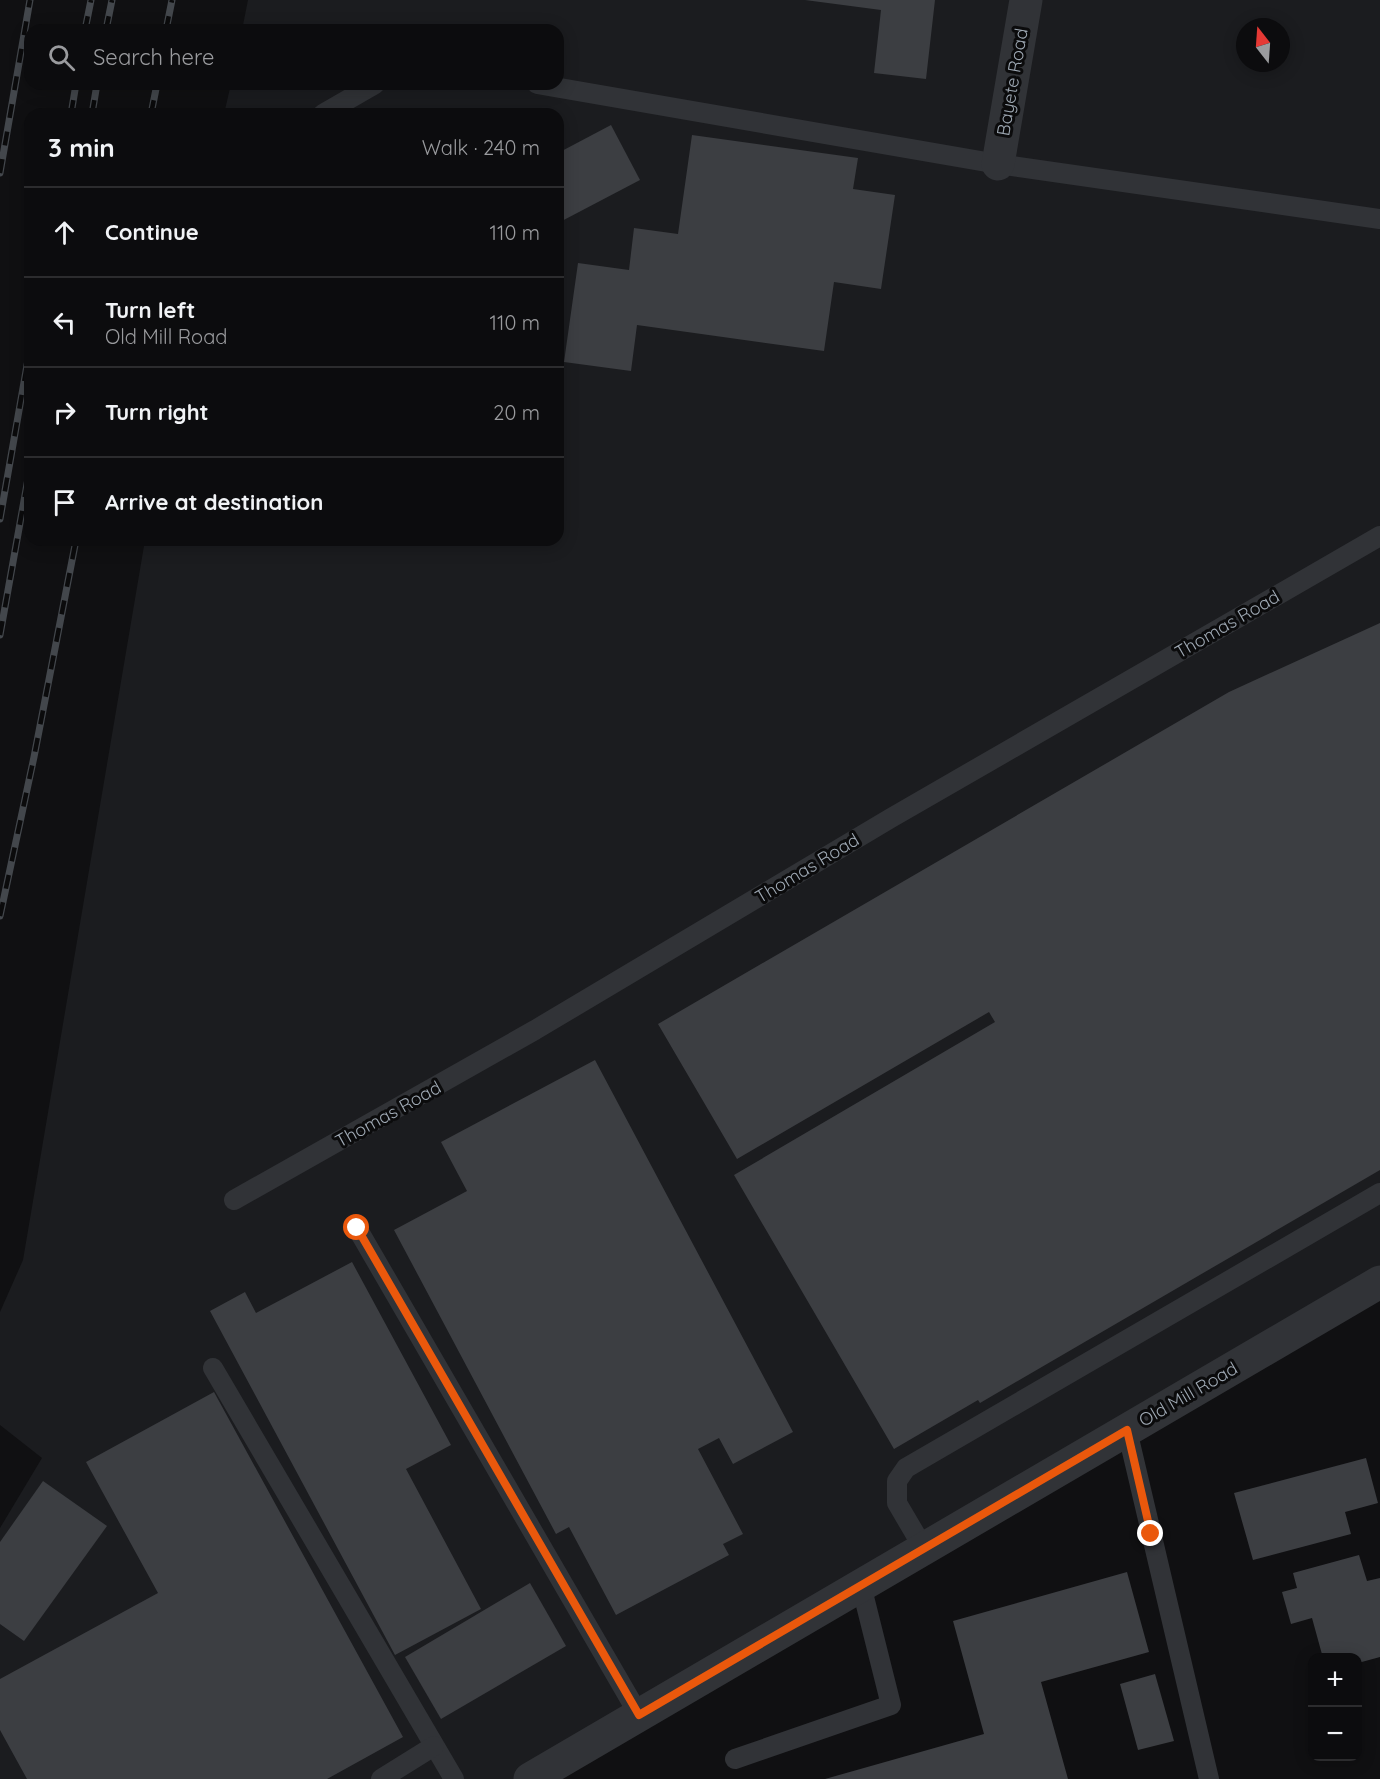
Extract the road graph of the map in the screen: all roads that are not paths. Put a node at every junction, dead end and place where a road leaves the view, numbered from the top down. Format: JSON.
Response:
{"nodes":[{"id":1,"x":1026,"y":0,"type":"edge"},
{"id":2,"x":564,"y":89,"type":"edge"},
{"id":3,"x":365,"y":90,"type":"edge"},
{"id":4,"x":333,"y":108,"type":"edge"},
{"id":5,"x":998,"y":164,"type":"junction"},
{"id":6,"x":1380,"y":219,"type":"edge"},
{"id":7,"x":1380,"y":536,"type":"edge"},
{"id":8,"x":1380,"y":1193,"type":"edge"},
{"id":9,"x":234,"y":1200,"type":"dead end"},
{"id":10,"x":357,"y":1228,"type":"dead end"},
{"id":11,"x":1380,"y":1282,"type":"edge"},
{"id":12,"x":213,"y":1368,"type":"dead end"},
{"id":13,"x":1127,"y":1430,"type":"junction"},
{"id":14,"x":924,"y":1549,"type":"junction"},
{"id":15,"x":861,"y":1585,"type":"junction"},
{"id":16,"x":639,"y":1715,"type":"junction"},
{"id":17,"x":434,"y":1746,"type":"junction"},
{"id":18,"x":735,"y":1759,"type":"dead end"},
{"id":19,"x":381,"y":1779,"type":"edge"},
{"id":20,"x":454,"y":1779,"type":"edge"},
{"id":21,"x":530,"y":1779,"type":"edge"},
{"id":22,"x":1209,"y":1779,"type":"edge"}],
"edges":[{"from":1,"to":5,"type":"street","name":"Bayete Road"},
{"from":2,"to":5,"type":"lane"},
{"from":3,"to":4,"type":"lane"},
{"from":5,"to":6,"type":"lane"},
{"from":7,"to":9,"type":"lane","name":"Thomas Road"},
{"from":8,"to":14,"type":"lane"},
{"from":10,"to":16,"type":"lane"},
{"from":11,"to":13,"type":"street","name":"Old Mill Road"},
{"from":12,"to":17,"type":"lane"},
{"from":13,"to":14,"type":"street","name":"Old Mill Road"},
{"from":13,"to":22,"type":"lane"},
{"from":14,"to":15,"type":"street","name":"Old Mill Road"},
{"from":15,"to":16,"type":"street","name":"Old Mill Road"},
{"from":15,"to":18,"type":"lane"},
{"from":16,"to":21,"type":"street","name":"Old Mill Road"},
{"from":17,"to":19,"type":"lane"},
{"from":17,"to":20,"type":"lane"}]}
